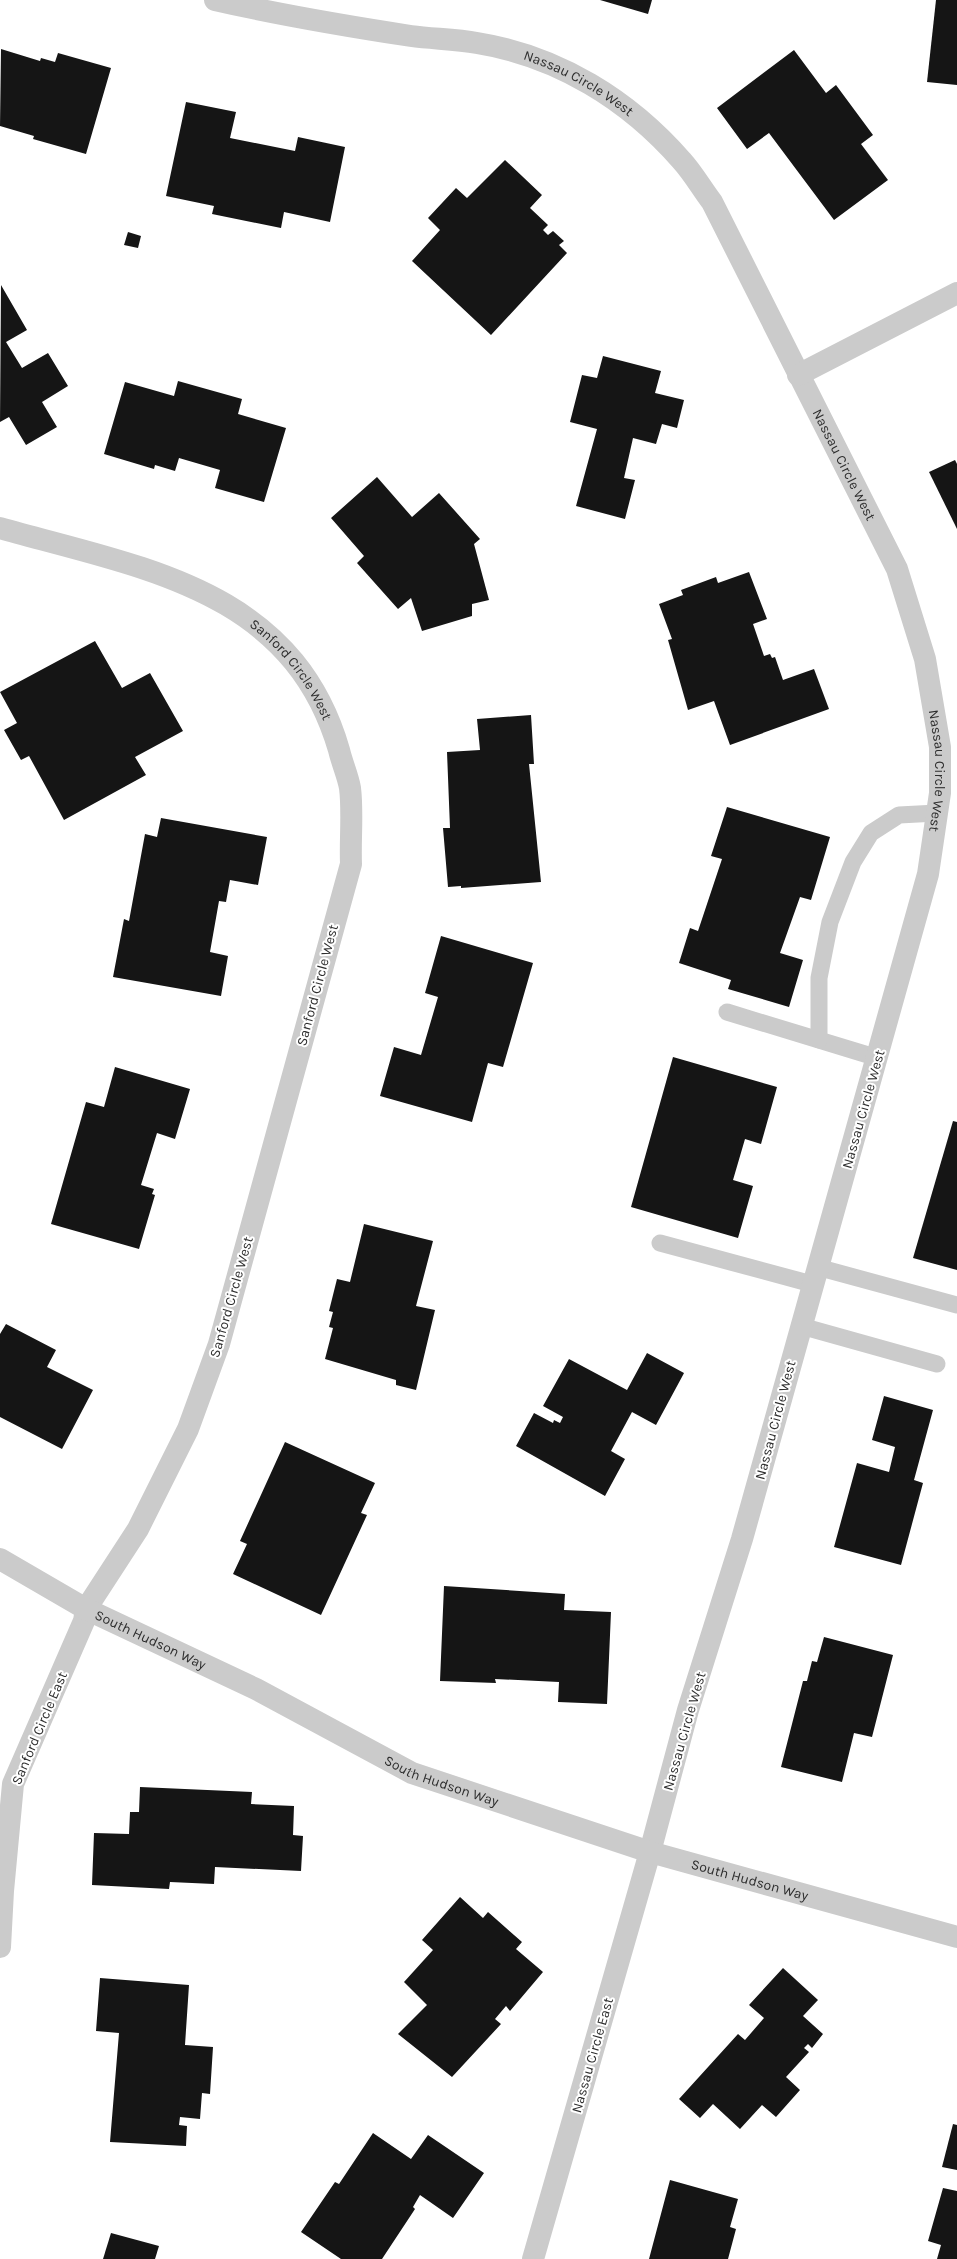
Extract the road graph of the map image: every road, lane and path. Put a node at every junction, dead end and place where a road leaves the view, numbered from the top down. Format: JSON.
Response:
{"nodes":[{"id":1,"x":215,"y":0,"type":"edge"},
{"id":2,"x":957,"y":293,"type":"edge"},
{"id":3,"x":798,"y":375,"type":"junction"},
{"id":4,"x":0,"y":528,"type":"edge"},
{"id":5,"x":937,"y":813,"type":"junction"},
{"id":6,"x":727,"y":1012,"type":"dead end"},
{"id":7,"x":819,"y":1040,"type":"junction"},
{"id":8,"x":878,"y":1058,"type":"junction"},
{"id":9,"x":660,"y":1243,"type":"dead end"},
{"id":10,"x":815,"y":1276,"type":"junction"},
{"id":11,"x":957,"y":1305,"type":"edge"},
{"id":12,"x":801,"y":1326,"type":"junction"},
{"id":13,"x":937,"y":1364,"type":"dead end"},
{"id":14,"x":0,"y":1559,"type":"edge"},
{"id":15,"x":86,"y":1609,"type":"junction"},
{"id":16,"x":650,"y":1852,"type":"junction"},
{"id":17,"x":957,"y":1937,"type":"edge"},
{"id":18,"x":0,"y":1947,"type":"edge"},
{"id":19,"x":533,"y":2259,"type":"edge"}],
"edges":[{"from":1,"to":3,"type":"street","name":"Nassau Circle West"},
{"from":2,"to":3,"type":"street"},
{"from":3,"to":5,"type":"street","name":"Nassau Circle West"},
{"from":4,"to":15,"type":"street","name":"Sanford Circle West"},
{"from":5,"to":7,"type":"lane"},
{"from":5,"to":8,"type":"street","name":"Nassau Circle West"},
{"from":6,"to":7,"type":"lane"},
{"from":7,"to":8,"type":"lane"},
{"from":8,"to":10,"type":"street","name":"Nassau Circle West"},
{"from":9,"to":10,"type":"lane"},
{"from":10,"to":11,"type":"lane"},
{"from":10,"to":12,"type":"street","name":"Nassau Circle West"},
{"from":12,"to":13,"type":"lane"},
{"from":12,"to":16,"type":"street","name":"Nassau Circle West"},
{"from":14,"to":15,"type":"street","name":"South Hudson Way"},
{"from":15,"to":16,"type":"street","name":"South Hudson Way"},
{"from":15,"to":18,"type":"street","name":"Sanford Circle East"},
{"from":16,"to":17,"type":"street","name":"South Hudson Way"},
{"from":16,"to":19,"type":"street","name":"Nassau Circle East"}]}
